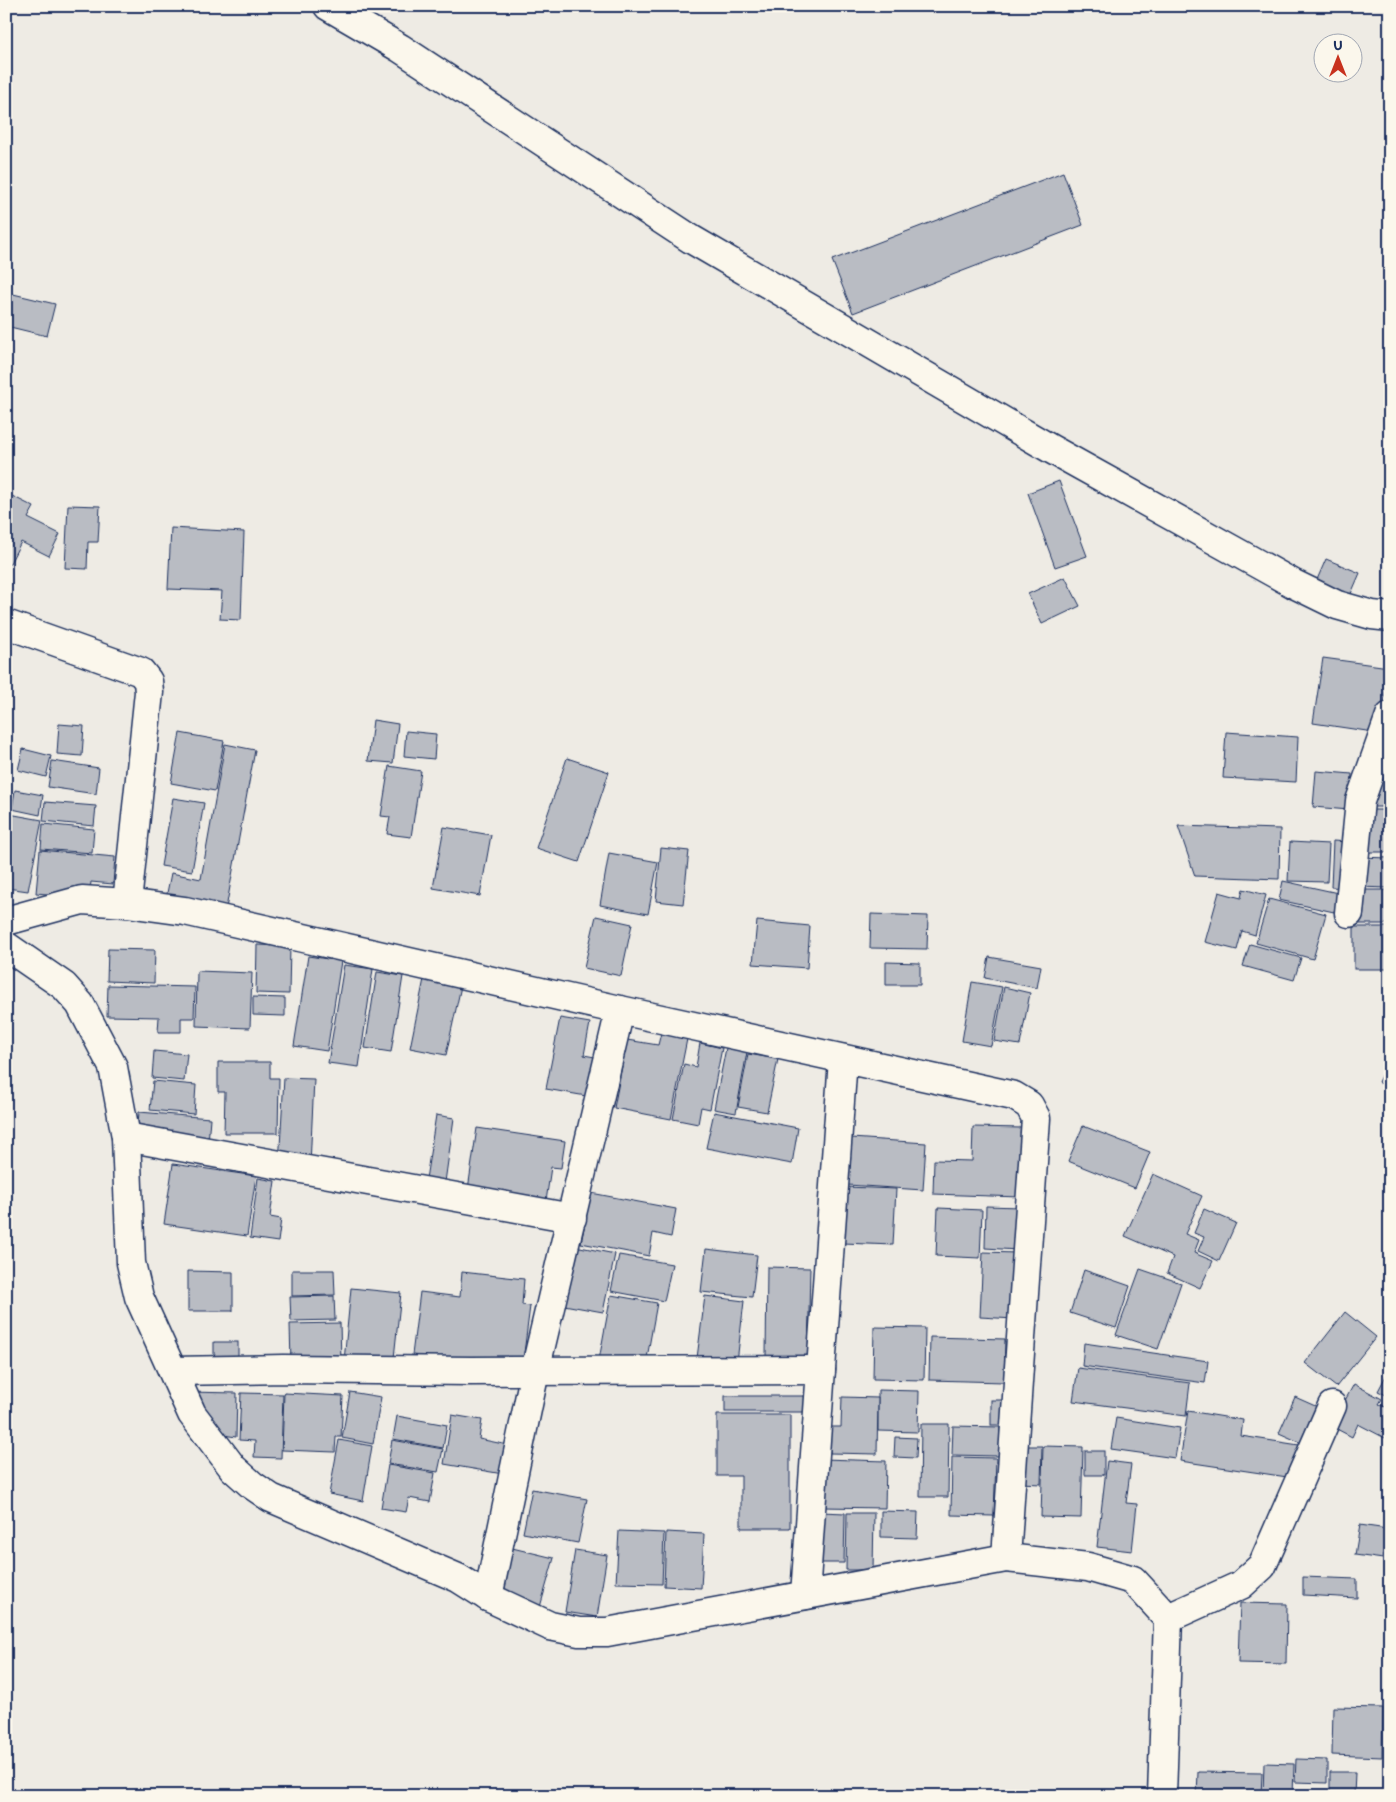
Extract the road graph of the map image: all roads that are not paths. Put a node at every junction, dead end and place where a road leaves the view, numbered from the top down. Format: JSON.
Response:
{"nodes":[{"id":1,"x":328,"y":6,"type":"edge"},
{"id":2,"x":1390,"y":617,"type":"edge"},
{"id":3,"x":6,"y":624,"type":"edge"},
{"id":4,"x":1390,"y":716,"type":"edge"},
{"id":5,"x":127,"y":903,"type":"junction"},
{"id":6,"x":1349,"y":913,"type":"dead end"},
{"id":7,"x":6,"y":921,"type":"edge"},
{"id":8,"x":6,"y":946,"type":"edge"},
{"id":9,"x":620,"y":1010,"type":"junction"},
{"id":10,"x":842,"y":1059,"type":"junction"},
{"id":11,"x":126,"y":1137,"type":"junction"},
{"id":12,"x":572,"y":1218,"type":"junction"},
{"id":13,"x":821,"y":1370,"type":"junction"},
{"id":14,"x":534,"y":1371,"type":"junction"},
{"id":15,"x":173,"y":1372,"type":"junction"},
{"id":16,"x":1332,"y":1406,"type":"dead end"},
{"id":17,"x":1006,"y":1558,"type":"junction"},
{"id":18,"x":805,"y":1595,"type":"junction"},
{"id":19,"x":488,"y":1597,"type":"junction"},
{"id":20,"x":1168,"y":1618,"type":"junction"},
{"id":21,"x":1162,"y":1796,"type":"edge"}],
"edges":[{"from":1,"to":2,"type":"street"},
{"from":3,"to":5,"type":"street"},
{"from":4,"to":6,"type":"street"},
{"from":5,"to":7,"type":"street"},
{"from":5,"to":9,"type":"street"},
{"from":8,"to":11,"type":"street"},
{"from":9,"to":10,"type":"street"},
{"from":9,"to":12,"type":"street"},
{"from":10,"to":13,"type":"street"},
{"from":10,"to":17,"type":"street"},
{"from":11,"to":12,"type":"street"},
{"from":11,"to":15,"type":"street"},
{"from":12,"to":14,"type":"street"},
{"from":13,"to":14,"type":"street"},
{"from":13,"to":18,"type":"street"},
{"from":14,"to":15,"type":"street"},
{"from":14,"to":19,"type":"street"},
{"from":15,"to":19,"type":"street"},
{"from":16,"to":20,"type":"street"},
{"from":17,"to":18,"type":"street"},
{"from":17,"to":20,"type":"street"},
{"from":18,"to":19,"type":"street"},
{"from":20,"to":21,"type":"street"}]}
